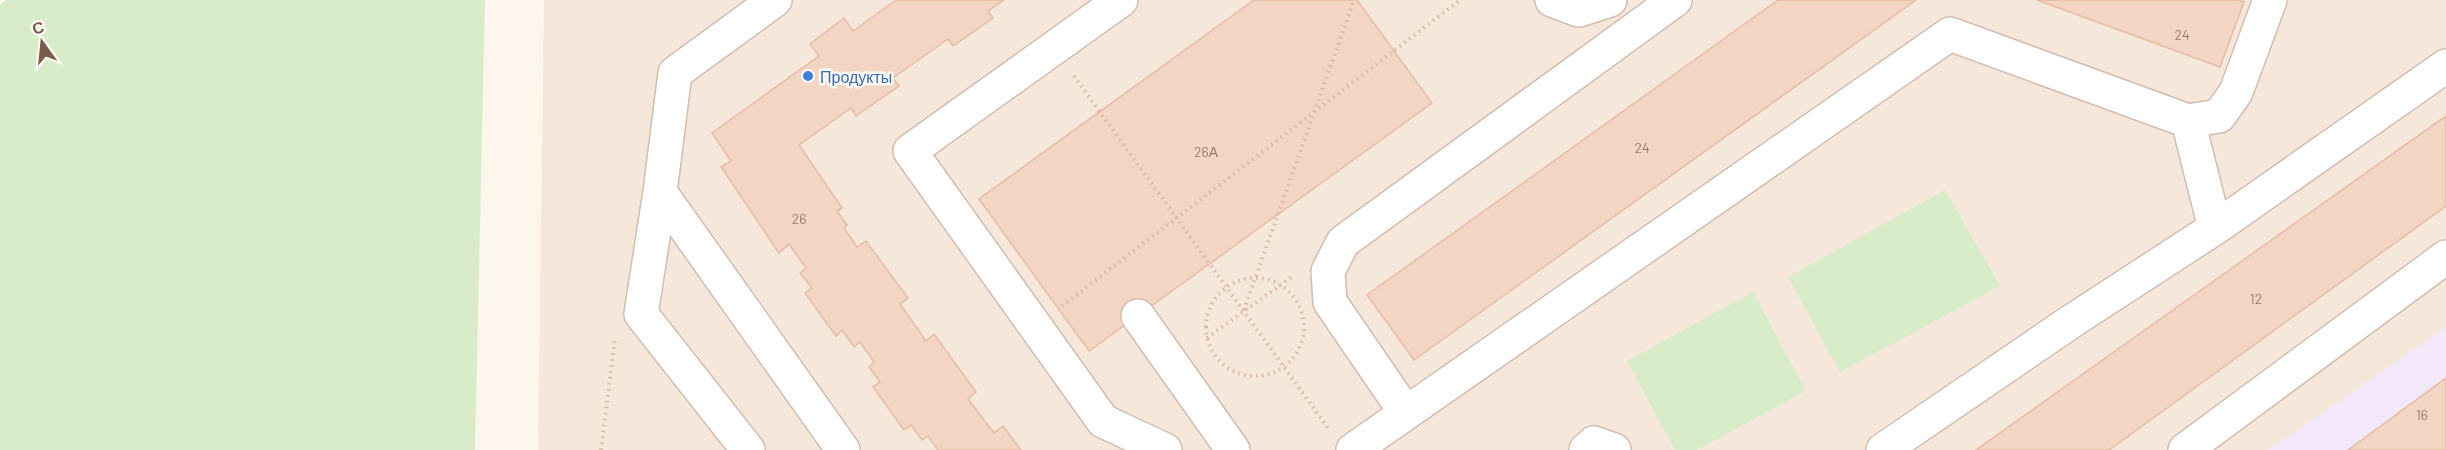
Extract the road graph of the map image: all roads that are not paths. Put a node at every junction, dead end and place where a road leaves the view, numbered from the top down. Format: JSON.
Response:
{"nodes":[{"id":1,"x":775,"y":0,"type":"edge"},
{"id":2,"x":1121,"y":0,"type":"edge"},
{"id":3,"x":1552,"y":0,"type":"edge"},
{"id":4,"x":1610,"y":0,"type":"edge"},
{"id":5,"x":1675,"y":0,"type":"edge"},
{"id":6,"x":2270,"y":0,"type":"edge"},
{"id":7,"x":2446,"y":66,"type":"edge"},
{"id":8,"x":2188,"y":121,"type":"junction"},
{"id":9,"x":660,"y":192,"type":"junction"},
{"id":10,"x":2215,"y":228,"type":"junction"},
{"id":11,"x":2446,"y":257,"type":"edge"},
{"id":12,"x":1138,"y":316,"type":"dead end"},
{"id":13,"x":1406,"y":413,"type":"junction"},
{"id":14,"x":1342,"y":441,"type":"edge"},
{"id":15,"x":748,"y":450,"type":"edge"},
{"id":16,"x":843,"y":450,"type":"edge"},
{"id":17,"x":1165,"y":450,"type":"edge"},
{"id":18,"x":1233,"y":450,"type":"edge"},
{"id":19,"x":1586,"y":450,"type":"edge"},
{"id":20,"x":1614,"y":450,"type":"edge"},
{"id":21,"x":1883,"y":450,"type":"edge"},
{"id":22,"x":2185,"y":450,"type":"edge"}],
"edges":[{"from":1,"to":9,"type":"lane"},
{"from":2,"to":17,"type":"lane"},
{"from":3,"to":4,"type":"lane"},
{"from":5,"to":13,"type":"lane"},
{"from":6,"to":8,"type":"lane"},
{"from":7,"to":10,"type":"lane"},
{"from":8,"to":10,"type":"lane"},
{"from":8,"to":13,"type":"lane"},
{"from":9,"to":15,"type":"lane"},
{"from":9,"to":16,"type":"lane"},
{"from":10,"to":21,"type":"lane"},
{"from":11,"to":22,"type":"lane"},
{"from":12,"to":18,"type":"lane"},
{"from":13,"to":14,"type":"lane"},
{"from":19,"to":20,"type":"lane"}]}
